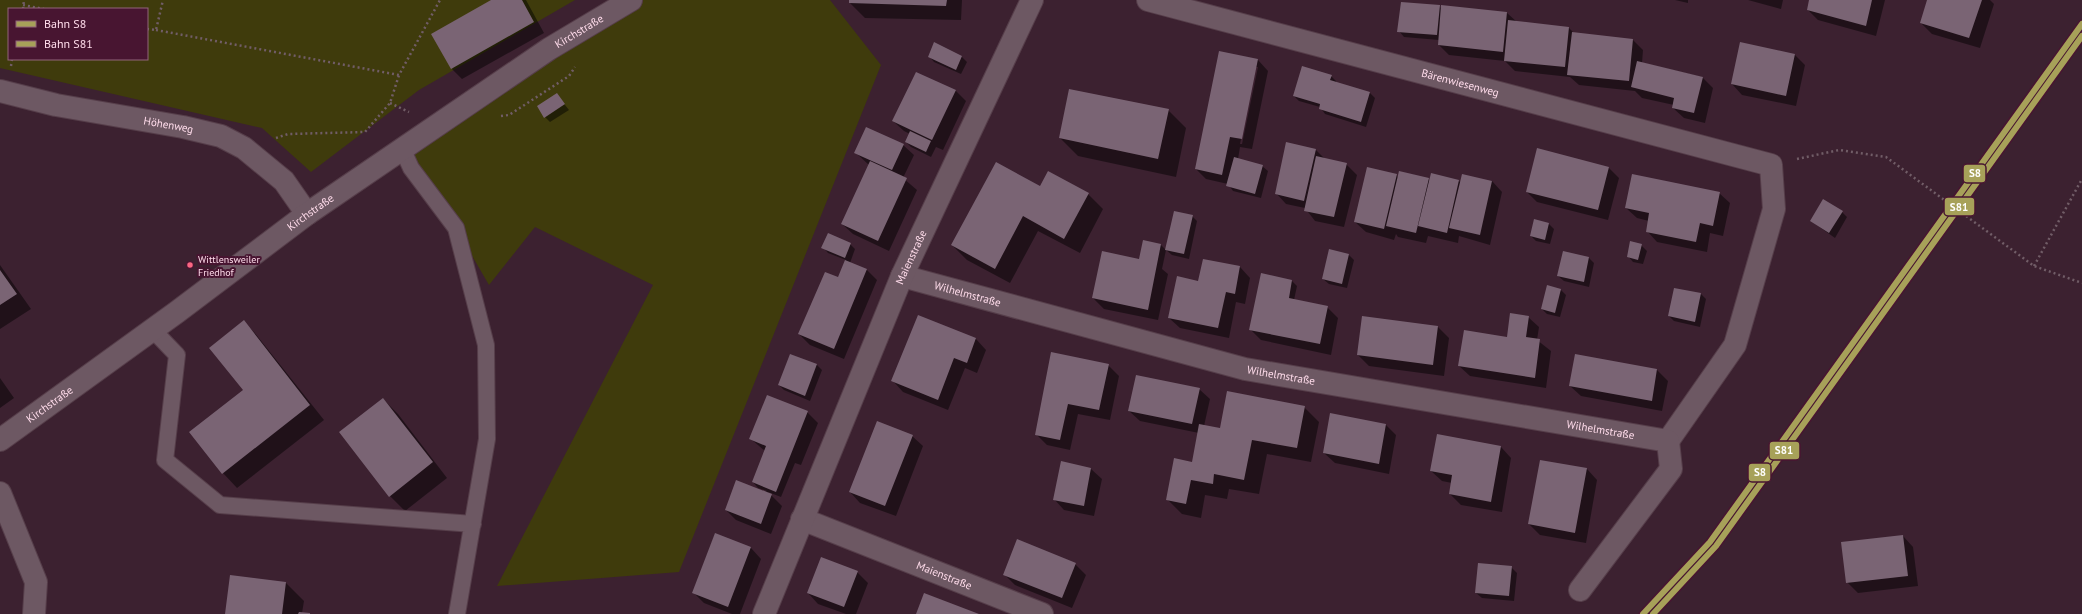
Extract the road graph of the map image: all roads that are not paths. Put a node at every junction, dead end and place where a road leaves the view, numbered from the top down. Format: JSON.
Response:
{"nodes":[{"id":1,"x":631,"y":0,"type":"edge"},
{"id":2,"x":1032,"y":0,"type":"edge"},
{"id":3,"x":1148,"y":0,"type":"edge"},
{"id":4,"x":0,"y":91,"type":"edge"},
{"id":5,"x":402,"y":148,"type":"junction"},
{"id":6,"x":307,"y":214,"type":"junction"},
{"id":7,"x":902,"y":276,"type":"junction"},
{"id":8,"x":152,"y":329,"type":"junction"},
{"id":9,"x":0,"y":440,"type":"edge"},
{"id":10,"x":1668,"y":441,"type":"junction"},
{"id":11,"x":0,"y":493,"type":"edge"},
{"id":12,"x":802,"y":519,"type":"junction"},
{"id":13,"x":473,"y":524,"type":"junction"},
{"id":14,"x":1580,"y":590,"type":"dead end"},
{"id":15,"x":34,"y":614,"type":"edge"},
{"id":16,"x":457,"y":614,"type":"edge"},
{"id":17,"x":764,"y":614,"type":"edge"},
{"id":18,"x":1042,"y":614,"type":"edge"}],
"edges":[{"from":1,"to":5,"type":"street","name":"Kirchstraße"},
{"from":2,"to":7,"type":"street","name":"Maienstraße"},
{"from":3,"to":10,"type":"street","name":"Bärenwiesenweg"},
{"from":4,"to":6,"type":"street","name":"Höhenweg"},
{"from":5,"to":6,"type":"street","name":"Kirchstraße"},
{"from":5,"to":13,"type":"lane"},
{"from":6,"to":8,"type":"street","name":"Kirchstraße"},
{"from":7,"to":10,"type":"street","name":"Wilhelmstraße"},
{"from":7,"to":12,"type":"street","name":"Maienstraße"},
{"from":8,"to":9,"type":"street","name":"Kirchstraße"},
{"from":8,"to":13,"type":"lane"},
{"from":10,"to":14,"type":"street"},
{"from":11,"to":15,"type":"street"},
{"from":12,"to":17,"type":"street","name":"Maienstraße"},
{"from":12,"to":18,"type":"street","name":"Maienstraße"},
{"from":13,"to":16,"type":"lane"}]}
